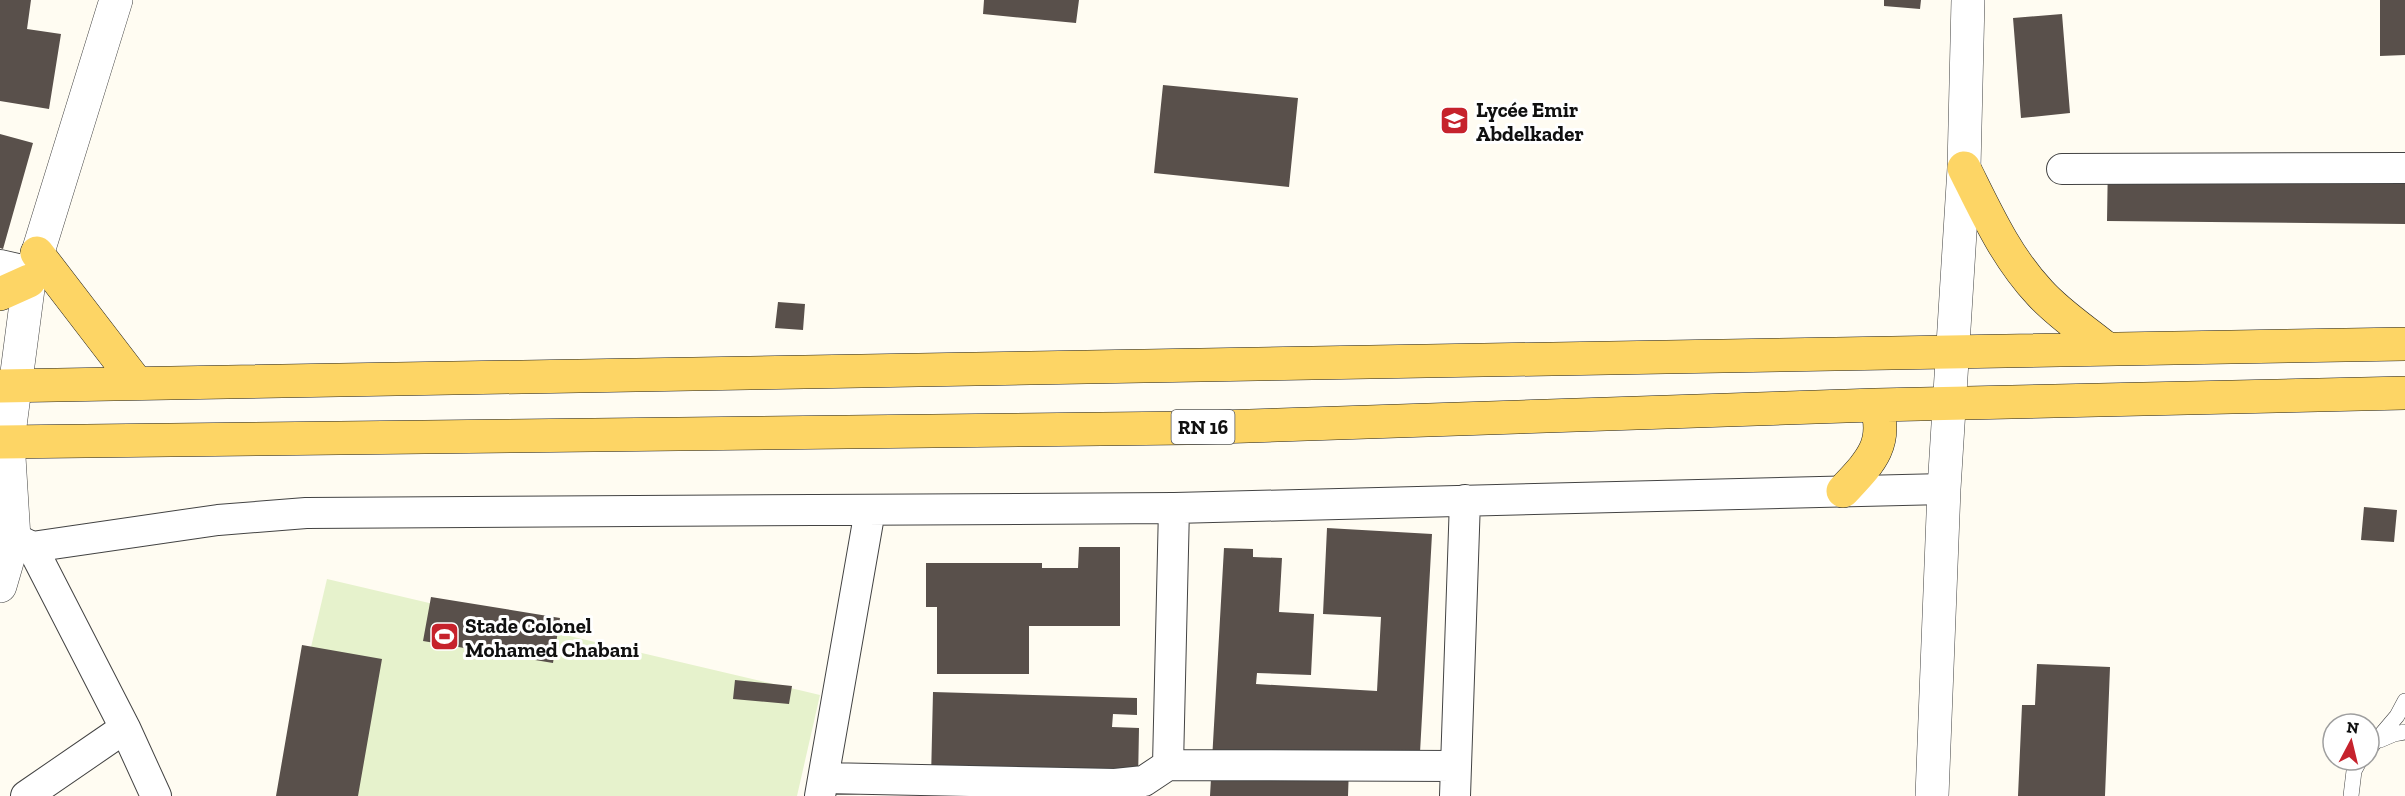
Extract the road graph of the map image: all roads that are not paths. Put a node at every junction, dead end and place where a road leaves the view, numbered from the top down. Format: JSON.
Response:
{"nodes":[{"id":1,"x":116,"y":0,"type":"edge"},
{"id":2,"x":1968,"y":0,"type":"edge"},
{"id":3,"x":1964,"y":168,"type":"junction"},
{"id":4,"x":2405,"y":168,"type":"edge"},
{"id":5,"x":2062,"y":169,"type":"dead end"},
{"id":6,"x":19,"y":273,"type":"edge"},
{"id":7,"x":2405,"y":344,"type":"edge"},
{"id":8,"x":2108,"y":349,"type":"junction"},
{"id":9,"x":1953,"y":351,"type":"junction"},
{"id":10,"x":136,"y":382,"type":"junction"},
{"id":11,"x":7,"y":386,"type":"edge"},
{"id":12,"x":2405,"y":393,"type":"edge"},
{"id":13,"x":1950,"y":403,"type":"junction"},
{"id":14,"x":1876,"y":405,"type":"junction"},
{"id":15,"x":4,"y":442,"type":"edge"},
{"id":16,"x":1944,"y":489,"type":"junction"},
{"id":17,"x":1843,"y":490,"type":"junction"},
{"id":18,"x":1465,"y":500,"type":"junction"},
{"id":19,"x":1174,"y":508,"type":"junction"},
{"id":20,"x":870,"y":510,"type":"junction"},
{"id":21,"x":23,"y":542,"type":"junction"},
{"id":22,"x":0,"y":586,"type":"edge"},
{"id":23,"x":2405,"y":701,"type":"edge"},
{"id":24,"x":125,"y":728,"type":"junction"},
{"id":25,"x":2405,"y":732,"type":"edge"},
{"id":26,"x":2381,"y":734,"type":"edge"},
{"id":27,"x":2381,"y":741,"type":"edge"},
{"id":28,"x":1168,"y":765,"type":"junction"},
{"id":29,"x":1455,"y":766,"type":"junction"},
{"id":30,"x":2354,"y":772,"type":"edge"},
{"id":31,"x":822,"y":787,"type":"edge"},
{"id":32,"x":1080,"y":791,"type":"edge"},
{"id":33,"x":2350,"y":794,"type":"edge"},
{"id":34,"x":26,"y":796,"type":"edge"},
{"id":35,"x":156,"y":796,"type":"edge"},
{"id":36,"x":1455,"y":796,"type":"edge"},
{"id":37,"x":1932,"y":796,"type":"edge"}],
"edges":[{"from":1,"to":6,"type":"street"},
{"from":2,"to":3,"type":"street"},
{"from":3,"to":8,"type":"main road"},
{"from":3,"to":9,"type":"street"},
{"from":4,"to":5,"type":"street"},
{"from":6,"to":10,"type":"main road"},
{"from":6,"to":11,"type":"street"},
{"from":7,"to":8,"type":"main road"},
{"from":8,"to":9,"type":"main road"},
{"from":9,"to":10,"type":"main road"},
{"from":9,"to":13,"type":"street"},
{"from":10,"to":11,"type":"main road"},
{"from":11,"to":15,"type":"street"},
{"from":12,"to":13,"type":"main road","number":"RN 16"},
{"from":13,"to":14,"type":"main road","number":"RN 16"},
{"from":13,"to":16,"type":"street"},
{"from":14,"to":15,"type":"main road","number":"RN 16"},
{"from":14,"to":17,"type":"main road"},
{"from":15,"to":21,"type":"street"},
{"from":16,"to":17,"type":"street"},
{"from":16,"to":37,"type":"street"},
{"from":17,"to":18,"type":"street"},
{"from":18,"to":19,"type":"street"},
{"from":18,"to":29,"type":"street"},
{"from":19,"to":20,"type":"street"},
{"from":19,"to":28,"type":"street"},
{"from":20,"to":21,"type":"street"},
{"from":20,"to":31,"type":"street"},
{"from":21,"to":22,"type":"street"},
{"from":21,"to":24,"type":"street"},
{"from":23,"to":26,"type":"lane"},
{"from":24,"to":34,"type":"street"},
{"from":24,"to":35,"type":"street"},
{"from":25,"to":27,"type":"lane"},
{"from":28,"to":29,"type":"street"},
{"from":28,"to":32,"type":"street"},
{"from":29,"to":36,"type":"street"},
{"from":30,"to":33,"type":"lane"},
{"from":31,"to":32,"type":"street"}]}
